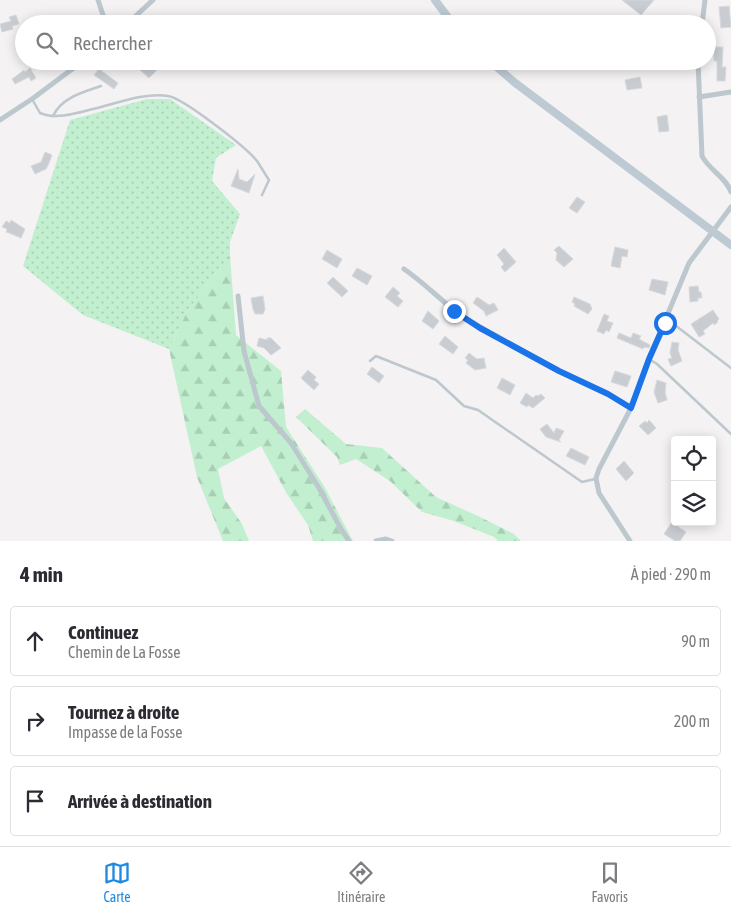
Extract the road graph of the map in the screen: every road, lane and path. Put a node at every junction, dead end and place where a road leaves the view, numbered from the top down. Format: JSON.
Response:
{"nodes":[{"id":1,"x":98,"y":0,"type":"edge"},
{"id":2,"x":154,"y":0,"type":"edge"},
{"id":3,"x":435,"y":0,"type":"edge"},
{"id":4,"x":705,"y":0,"type":"edge"},
{"id":5,"x":102,"y":15,"type":"edge"},
{"id":6,"x":137,"y":15,"type":"edge"},
{"id":7,"x":446,"y":15,"type":"edge"},
{"id":8,"x":703,"y":15,"type":"edge"},
{"id":9,"x":71,"y":70,"type":"edge"},
{"id":10,"x":500,"y":70,"type":"edge"},
{"id":11,"x":698,"y":70,"type":"edge"},
{"id":12,"x":101,"y":86,"type":"dead end"},
{"id":13,"x":731,"y":92,"type":"edge"},
{"id":14,"x":699,"y":97,"type":"junction"},
{"id":15,"x":32,"y":99,"type":"junction"},
{"id":16,"x":53,"y":116,"type":"junction"},
{"id":17,"x":0,"y":120,"type":"edge"},
{"id":18,"x":731,"y":192,"type":"edge"},
{"id":19,"x":262,"y":195,"type":"dead end"},
{"id":20,"x":731,"y":207,"type":"edge"},
{"id":21,"x":731,"y":245,"type":"edge"},
{"id":22,"x":404,"y":270,"type":"dead end"},
{"id":23,"x":238,"y":296,"type":"dead end"},
{"id":24,"x":666,"y":319,"type":"junction"},
{"id":25,"x":649,"y":359,"type":"junction"},
{"id":26,"x":370,"y":361,"type":"dead end"},
{"id":27,"x":731,"y":368,"type":"edge"},
{"id":28,"x":631,"y":408,"type":"junction"},
{"id":29,"x":731,"y":434,"type":"edge"},
{"id":30,"x":596,"y":478,"type":"junction"},
{"id":31,"x":349,"y":541,"type":"edge"},
{"id":32,"x":376,"y":541,"type":"edge"},
{"id":33,"x":392,"y":541,"type":"edge"},
{"id":34,"x":630,"y":541,"type":"edge"}],
"edges":[{"from":1,"to":5,"type":"street"},
{"from":2,"to":6,"type":"street"},
{"from":3,"to":7,"type":"main road"},
{"from":4,"to":8,"type":"street"},
{"from":9,"to":15,"type":"street"},
{"from":10,"to":21,"type":"main road"},
{"from":11,"to":14,"type":"street"},
{"from":12,"to":16,"type":"lane"},
{"from":13,"to":14,"type":"street"},
{"from":14,"to":18,"type":"street"},
{"from":15,"to":16,"type":"lane"},
{"from":15,"to":17,"type":"street"},
{"from":16,"to":19,"type":"lane"},
{"from":20,"to":24,"type":"street"},
{"from":22,"to":28,"type":"street"},
{"from":23,"to":31,"type":"street"},
{"from":24,"to":25,"type":"street"},
{"from":24,"to":27,"type":"lane"},
{"from":25,"to":28,"type":"street"},
{"from":25,"to":29,"type":"lane"},
{"from":26,"to":30,"type":"lane"},
{"from":28,"to":30,"type":"street"},
{"from":30,"to":34,"type":"street"},
{"from":32,"to":33,"type":"street"}]}
